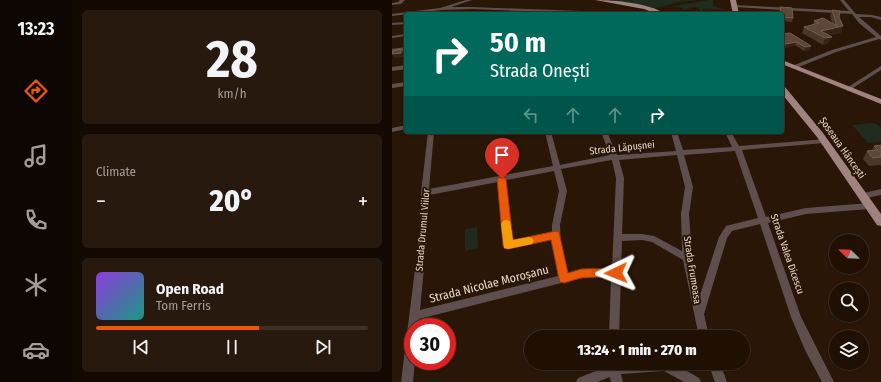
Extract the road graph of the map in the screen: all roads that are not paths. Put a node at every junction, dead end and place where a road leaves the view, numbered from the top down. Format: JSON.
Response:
{"nodes":[{"id":1,"x":403,"y":0,"type":"edge"},
{"id":2,"x":470,"y":0,"type":"edge"},
{"id":3,"x":598,"y":0,"type":"edge"},
{"id":4,"x":842,"y":0,"type":"edge"},
{"id":5,"x":733,"y":3,"type":"edge"},
{"id":6,"x":392,"y":4,"type":"edge"},
{"id":7,"x":441,"y":9,"type":"junction"},
{"id":8,"x":868,"y":9,"type":"dead end"},
{"id":9,"x":416,"y":12,"type":"edge"},
{"id":10,"x":439,"y":12,"type":"edge"},
{"id":11,"x":583,"y":12,"type":"edge"},
{"id":12,"x":656,"y":12,"type":"edge"},
{"id":13,"x":404,"y":14,"type":"edge"},
{"id":14,"x":854,"y":14,"type":"junction"},
{"id":15,"x":392,"y":15,"type":"edge"},
{"id":16,"x":879,"y":18,"type":"edge"},
{"id":17,"x":404,"y":23,"type":"edge"},
{"id":18,"x":392,"y":24,"type":"edge"},
{"id":19,"x":404,"y":35,"type":"edge"},
{"id":20,"x":392,"y":37,"type":"edge"},
{"id":21,"x":880,"y":37,"type":"edge"},
{"id":22,"x":404,"y":49,"type":"edge"},
{"id":23,"x":392,"y":51,"type":"edge"},
{"id":24,"x":784,"y":63,"type":"edge"},
{"id":25,"x":404,"y":67,"type":"edge"},
{"id":26,"x":794,"y":67,"type":"junction"},
{"id":27,"x":881,"y":68,"type":"edge"},
{"id":28,"x":392,"y":69,"type":"edge"},
{"id":29,"x":404,"y":84,"type":"edge"},
{"id":30,"x":392,"y":86,"type":"edge"},
{"id":31,"x":848,"y":89,"type":"junction"},
{"id":32,"x":784,"y":91,"type":"edge"},
{"id":33,"x":881,"y":102,"type":"edge"},
{"id":34,"x":404,"y":127,"type":"edge"},
{"id":35,"x":392,"y":130,"type":"edge"},
{"id":36,"x":431,"y":134,"type":"edge"},
{"id":37,"x":549,"y":134,"type":"edge"},
{"id":38,"x":605,"y":134,"type":"edge"},
{"id":39,"x":675,"y":134,"type":"edge"},
{"id":40,"x":729,"y":134,"type":"edge"},
{"id":41,"x":824,"y":141,"type":"junction"},
{"id":42,"x":738,"y":148,"type":"junction"},
{"id":43,"x":680,"y":152,"type":"junction"},
{"id":44,"x":615,"y":158,"type":"junction"},
{"id":45,"x":558,"y":168,"type":"junction"},
{"id":46,"x":502,"y":179,"type":"junction"},
{"id":47,"x":881,"y":192,"type":"edge"},
{"id":48,"x":425,"y":194,"type":"junction"},
{"id":49,"x":862,"y":196,"type":"junction"},
{"id":50,"x":869,"y":206,"type":"junction"},
{"id":51,"x":764,"y":220,"type":"junction"},
{"id":52,"x":881,"y":222,"type":"edge"},
{"id":53,"x":556,"y":235,"type":"junction"},
{"id":54,"x":618,"y":238,"type":"junction"},
{"id":55,"x":688,"y":258,"type":"junction"},
{"id":56,"x":616,"y":273,"type":"junction"},
{"id":57,"x":564,"y":279,"type":"junction"},
{"id":58,"x":699,"y":315,"type":"junction"},
{"id":59,"x":414,"y":316,"type":"joint"},
{"id":60,"x":614,"y":330,"type":"edge"},
{"id":61,"x":702,"y":330,"type":"edge"},
{"id":62,"x":408,"y":370,"type":"edge"},
{"id":63,"x":606,"y":370,"type":"edge"},
{"id":64,"x":615,"y":370,"type":"edge"},
{"id":65,"x":674,"y":370,"type":"edge"},
{"id":66,"x":717,"y":370,"type":"edge"},
{"id":67,"x":406,"y":382,"type":"edge"},
{"id":68,"x":582,"y":382,"type":"edge"},
{"id":69,"x":617,"y":382,"type":"edge"},
{"id":70,"x":695,"y":382,"type":"edge"},
{"id":71,"x":721,"y":382,"type":"edge"},
{"id":72,"x":828,"y":382,"type":"edge"}],
"edges":[{"from":1,"to":6,"type":"street"},
{"from":2,"to":7,"type":"street"},
{"from":3,"to":12,"type":"main road"},
{"from":4,"to":14,"type":"street"},
{"from":5,"to":14,"type":"street"},
{"from":7,"to":9,"type":"street"},
{"from":7,"to":10,"type":"street"},
{"from":7,"to":11,"type":"street"},
{"from":8,"to":16,"type":"street"},
{"from":13,"to":15,"type":"street"},
{"from":14,"to":16,"type":"street"},
{"from":14,"to":21,"type":"street"},
{"from":17,"to":18,"type":"street"},
{"from":19,"to":20,"type":"street"},
{"from":21,"to":26,"type":"street"},
{"from":22,"to":23,"type":"street"},
{"from":24,"to":26,"type":"main road"},
{"from":25,"to":28,"type":"street"},
{"from":26,"to":31,"type":"main road"},
{"from":27,"to":31,"type":"street"},
{"from":29,"to":30,"type":"street"},
{"from":31,"to":33,"type":"main road"},
{"from":32,"to":41,"type":"main road","name":"Șoseaua Hâncești"},
{"from":34,"to":35,"type":"street"},
{"from":36,"to":48,"type":"street","name":"Strada Drumul Viilor"},
{"from":37,"to":45,"type":"street"},
{"from":38,"to":44,"type":"street"},
{"from":39,"to":43,"type":"street","name":"Strada Frumoasa"},
{"from":40,"to":42,"type":"street","name":"Strada Valea Dicescu"},
{"from":41,"to":42,"type":"street","name":"Strada Lăpușnei"},
{"from":41,"to":49,"type":"main road","name":"Șoseaua Hâncești"},
{"from":42,"to":43,"type":"street","name":"Strada Lăpușnei"},
{"from":42,"to":51,"type":"street","name":"Strada Valea Dicescu"},
{"from":43,"to":44,"type":"street","name":"Strada Lăpușnei"},
{"from":43,"to":55,"type":"street","name":"Strada Frumoasa"},
{"from":44,"to":45,"type":"street","name":"Strada Lăpușnei"},
{"from":44,"to":54,"type":"street"},
{"from":45,"to":46,"type":"street","name":"Strada Lăpușnei"},
{"from":45,"to":53,"type":"street"},
{"from":46,"to":48,"type":"street","name":"Strada Lăpușnei"},
{"from":46,"to":53,"type":"street"},
{"from":47,"to":49,"type":"street"},
{"from":48,"to":59,"type":"street","name":"Strada Drumul Viilor"},
{"from":49,"to":50,"type":"main road","name":"Șoseaua Hâncești"},
{"from":50,"to":51,"type":"street"},
{"from":50,"to":52,"type":"main road","name":"Șoseaua Hâncești"},
{"from":51,"to":58,"type":"street"},
{"from":51,"to":72,"type":"street","name":"Strada Valea Dicescu"},
{"from":53,"to":57,"type":"street"},
{"from":54,"to":55,"type":"street"},
{"from":54,"to":56,"type":"street"},
{"from":55,"to":58,"type":"street","name":"Strada Frumoasa"},
{"from":56,"to":57,"type":"street","name":"Strada Nicolae Moroșanu"},
{"from":56,"to":60,"type":"street"},
{"from":57,"to":59,"type":"street","name":"Strada Nicolae Moroșanu"},
{"from":58,"to":61,"type":"street","name":"Strada Frumoasa"},
{"from":62,"to":67,"type":"street","name":"Strada Drumul Viilor"},
{"from":63,"to":68,"type":"street"},
{"from":64,"to":69,"type":"street"},
{"from":65,"to":70,"type":"street"},
{"from":66,"to":71,"type":"street"}]}
